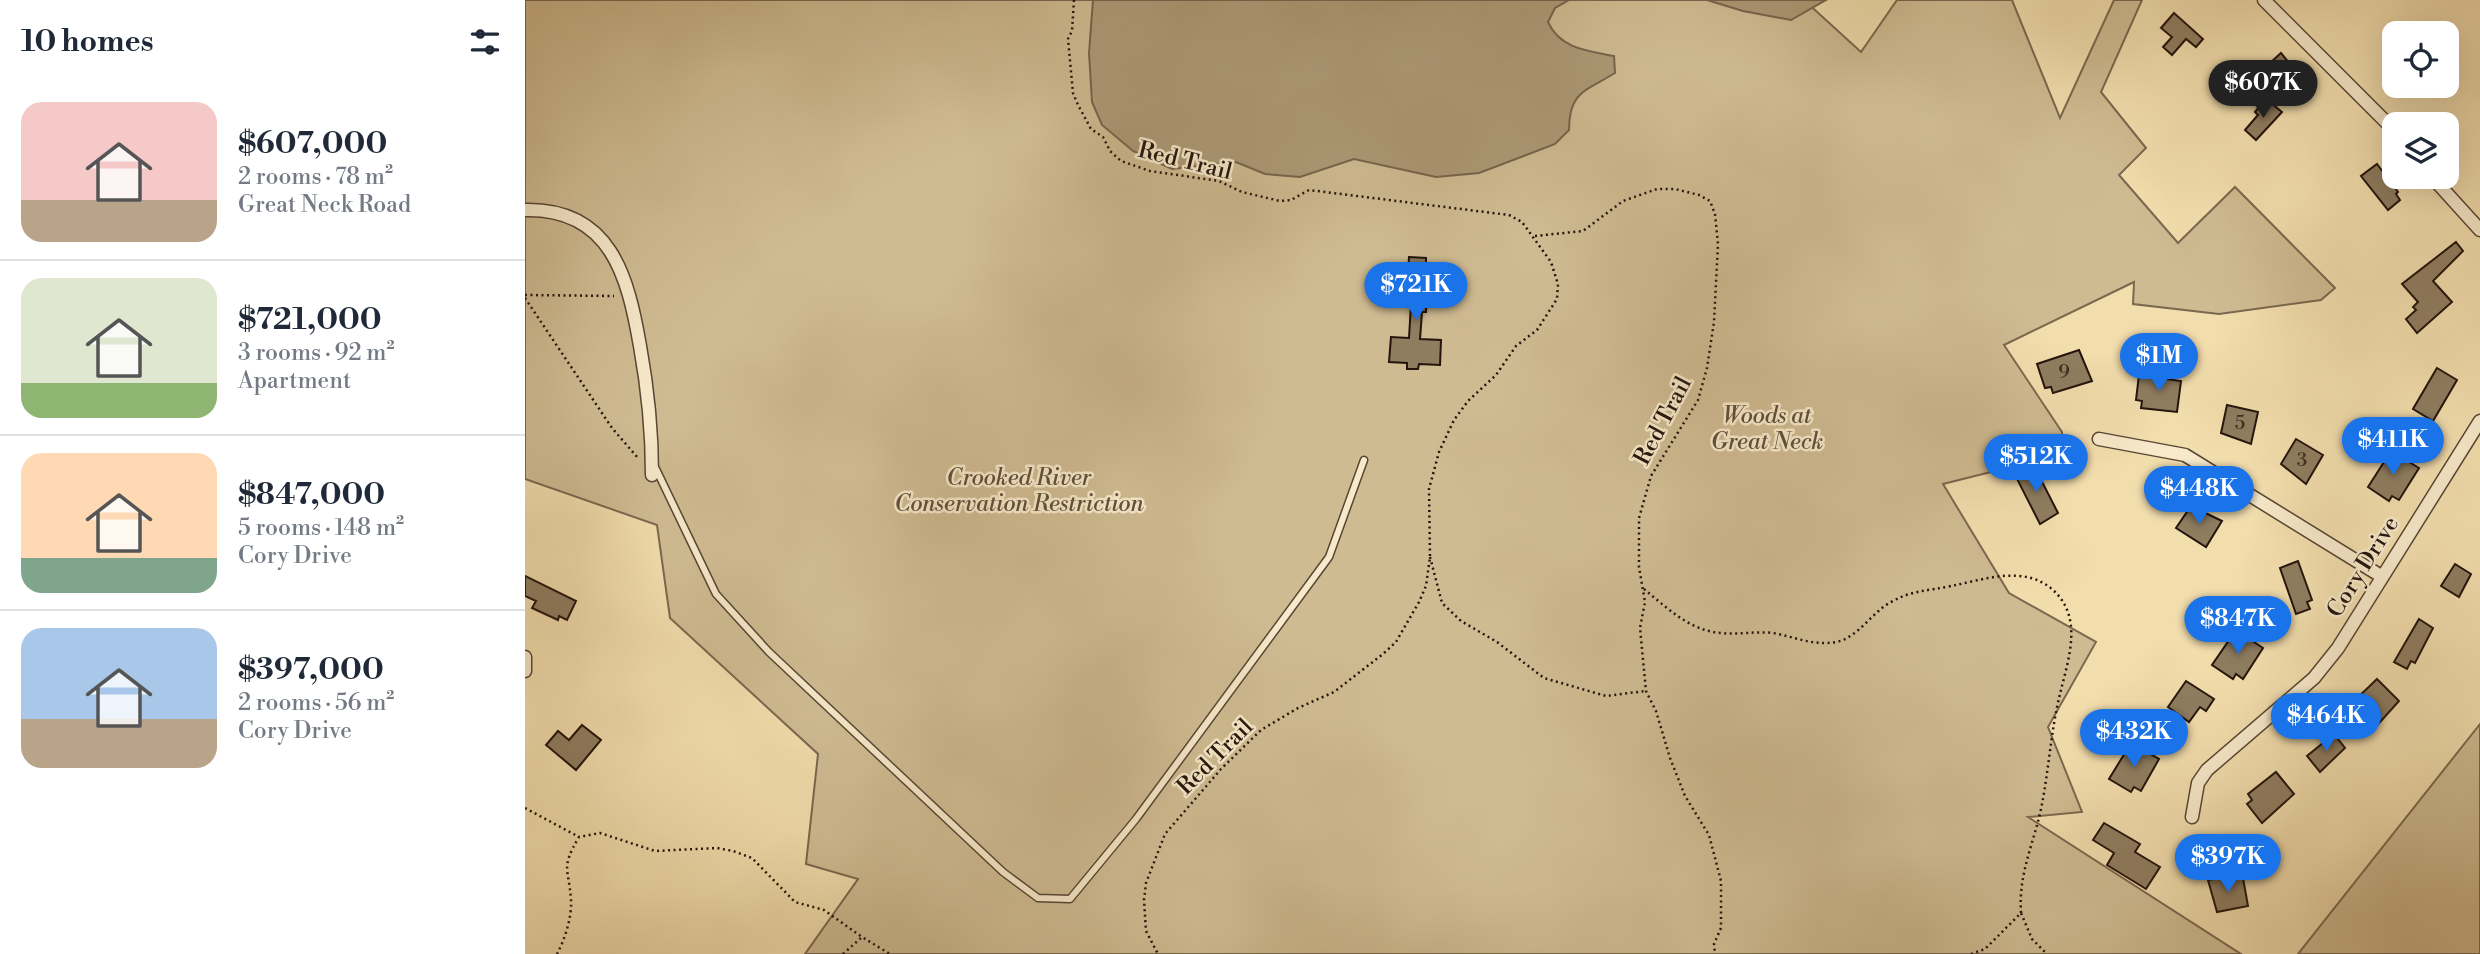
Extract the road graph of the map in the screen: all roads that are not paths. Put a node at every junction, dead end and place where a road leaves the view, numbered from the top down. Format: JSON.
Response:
{"nodes":[{"id":1,"x":2264,"y":0,"type":"edge"},
{"id":2,"x":2382,"y":118,"type":"edge"},
{"id":3,"x":2443,"y":189,"type":"edge"},
{"id":4,"x":525,"y":210,"type":"edge"},
{"id":5,"x":2480,"y":230,"type":"edge"},
{"id":6,"x":2480,"y":421,"type":"edge"},
{"id":7,"x":2099,"y":439,"type":"dead end"},
{"id":8,"x":1364,"y":460,"type":"dead end"},
{"id":9,"x":652,"y":461,"type":"junction"},
{"id":10,"x":652,"y":475,"type":"road end"},
{"id":11,"x":2381,"y":576,"type":"junction"},
{"id":12,"x":525,"y":657,"type":"edge"},
{"id":13,"x":525,"y":671,"type":"edge"},
{"id":14,"x":2192,"y":817,"type":"dead end"}],
"edges":[{"from":1,"to":2,"type":"street"},
{"from":3,"to":5,"type":"street"},
{"from":4,"to":9,"type":"street"},
{"from":6,"to":11,"type":"street","name":"Cory Drive"},
{"from":7,"to":11,"type":"street"},
{"from":8,"to":9,"type":"lane"},
{"from":9,"to":10,"type":"street"},
{"from":11,"to":14,"type":"street","name":"Cory Drive"},
{"from":12,"to":13,"type":"street"}]}
